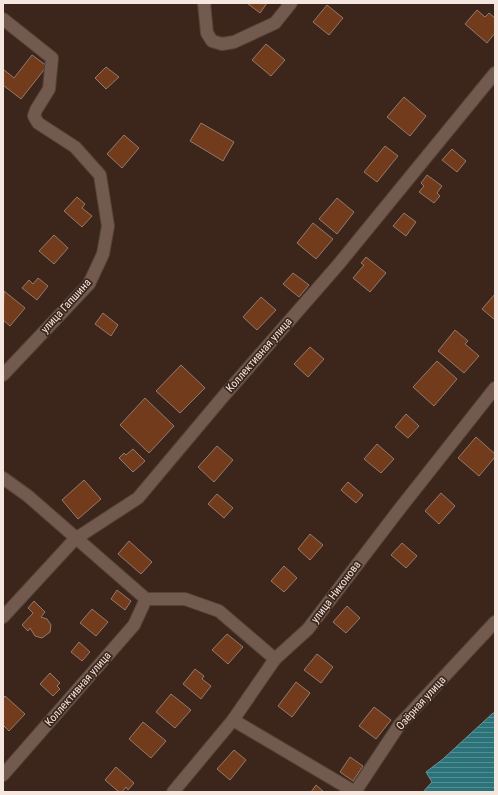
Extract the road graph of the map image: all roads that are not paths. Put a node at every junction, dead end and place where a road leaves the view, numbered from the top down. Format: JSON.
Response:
{"nodes":[{"id":1,"x":204,"y":3,"type":"edge"},
{"id":2,"x":291,"y":3,"type":"edge"},
{"id":3,"x":3,"y":19,"type":"edge"},
{"id":4,"x":495,"y":73,"type":"edge"},
{"id":5,"x":3,"y":375,"type":"edge"},
{"id":6,"x":495,"y":388,"type":"edge"},
{"id":7,"x":3,"y":478,"type":"edge"},
{"id":8,"x":75,"y":539,"type":"junction"},
{"id":9,"x":146,"y":599,"type":"junction"},
{"id":10,"x":3,"y":617,"type":"edge"},
{"id":11,"x":495,"y":622,"type":"edge"},
{"id":12,"x":275,"y":659,"type":"junction"},
{"id":13,"x":233,"y":720,"type":"junction"},
{"id":14,"x":3,"y":775,"type":"edge"},
{"id":15,"x":172,"y":792,"type":"edge"},
{"id":16,"x":355,"y":792,"type":"edge"}],
"edges":[{"from":1,"to":2,"type":"street"},
{"from":3,"to":5,"type":"street","name":"улица Гапшина"},
{"from":4,"to":8,"type":"street","name":"Коллективная улица"},
{"from":6,"to":12,"type":"street","name":"улица Никонова"},
{"from":7,"to":8,"type":"street"},
{"from":8,"to":9,"type":"street"},
{"from":8,"to":10,"type":"street","name":"Коллективная улица"},
{"from":9,"to":12,"type":"street"},
{"from":9,"to":14,"type":"street","name":"Коллективная улица"},
{"from":11,"to":16,"type":"street","name":"Озёрная улица"},
{"from":12,"to":13,"type":"street","name":"улица Никонова"},
{"from":13,"to":15,"type":"street","name":"улица Никонова"},
{"from":13,"to":16,"type":"street"}]}
